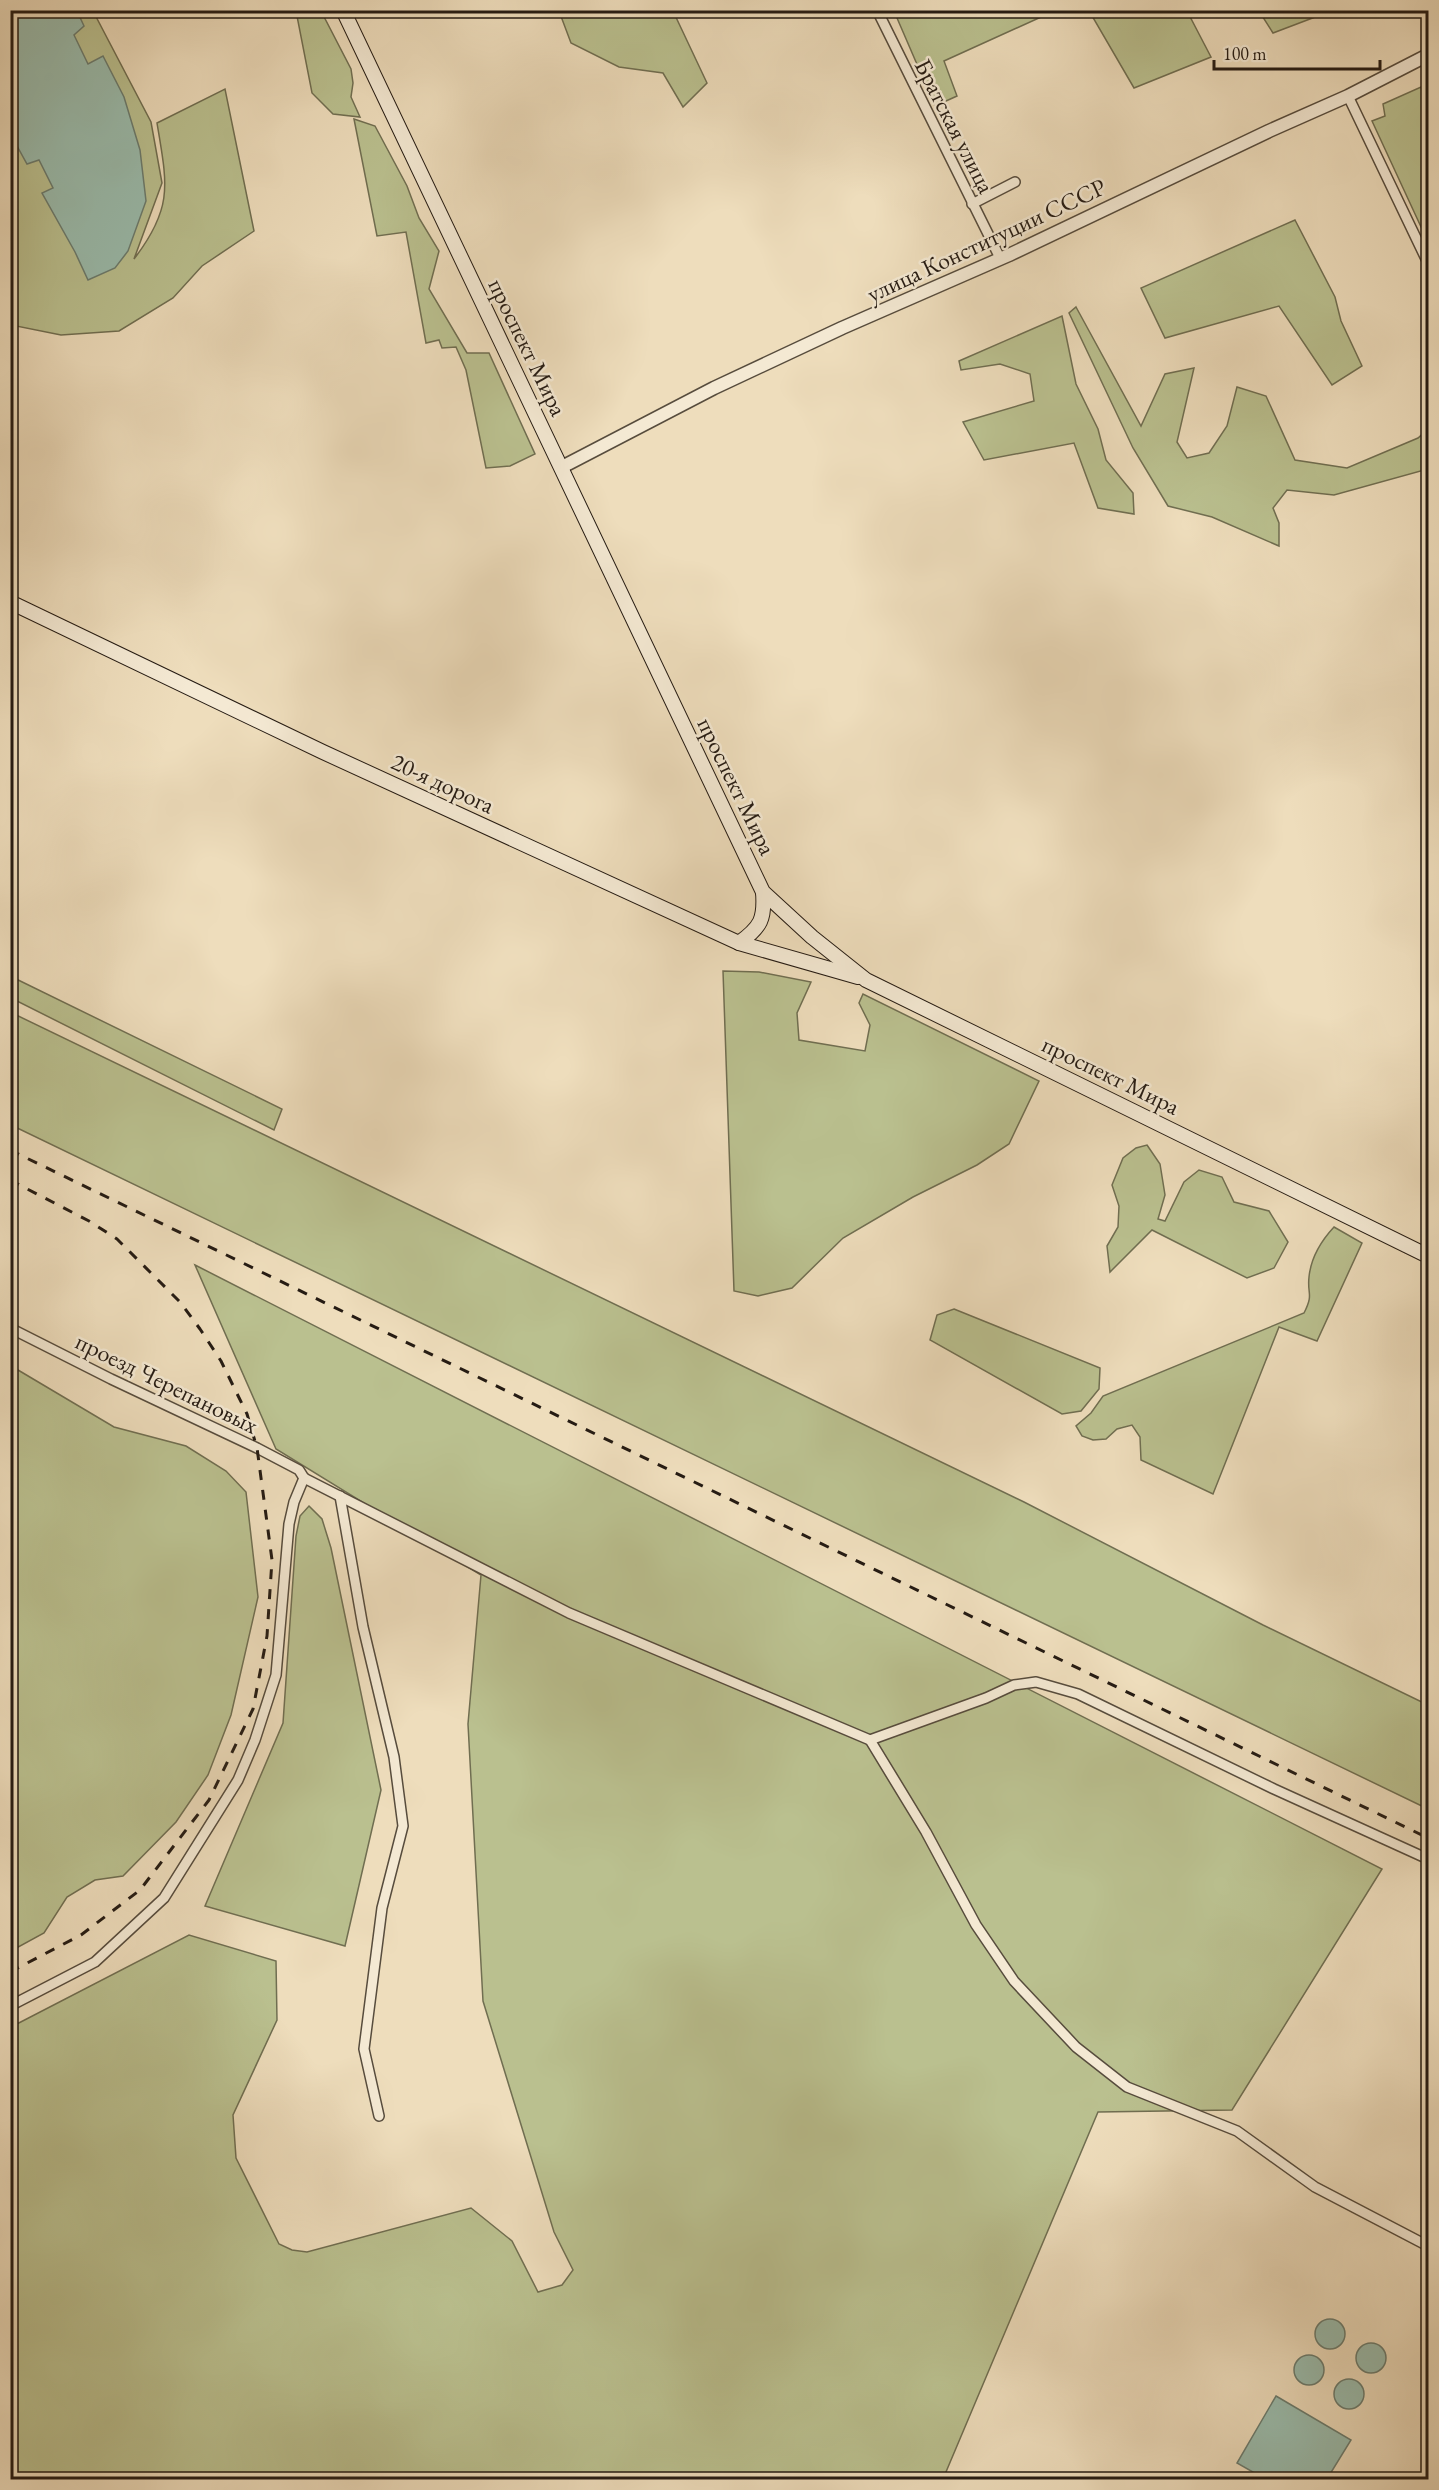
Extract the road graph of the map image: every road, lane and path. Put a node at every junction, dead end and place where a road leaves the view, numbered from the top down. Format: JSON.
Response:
{"nodes":[{"id":1,"x":343,"y":10,"type":"edge"},
{"id":2,"x":877,"y":10,"type":"edge"},
{"id":3,"x":1428,"y":55,"type":"edge"},
{"id":4,"x":1348,"y":96,"type":"junction"},
{"id":5,"x":1015,"y":182,"type":"dead end"},
{"id":6,"x":972,"y":204,"type":"junction"},
{"id":7,"x":1000,"y":258,"type":"junction"},
{"id":8,"x":1428,"y":262,"type":"edge"},
{"id":9,"x":562,"y":467,"type":"junction"},
{"id":10,"x":10,"y":602,"type":"edge"},
{"id":11,"x":763,"y":892,"type":"junction"},
{"id":12,"x":739,"y":943,"type":"junction"},
{"id":13,"x":866,"y":980,"type":"junction"},
{"id":14,"x":1428,"y":1256,"type":"edge"},
{"id":15,"x":10,"y":1328,"type":"edge"},
{"id":16,"x":304,"y":1478,"type":"junction"},
{"id":17,"x":340,"y":1496,"type":"junction"},
{"id":18,"x":870,"y":1740,"type":"junction"},
{"id":19,"x":1428,"y":1859,"type":"edge"},
{"id":20,"x":10,"y":2006,"type":"edge"},
{"id":21,"x":379,"y":2116,"type":"dead end"},
{"id":22,"x":1428,"y":2246,"type":"edge"}],
"edges":[{"from":1,"to":9,"type":"main road","name":"проспект Мира"},
{"from":2,"to":6,"type":"street","name":"Братская улица"},
{"from":3,"to":4,"type":"street","name":"улица Конституции СССР"},
{"from":4,"to":7,"type":"street","name":"улица Конституции СССР"},
{"from":4,"to":8,"type":"street"},
{"from":5,"to":6,"type":"street"},
{"from":6,"to":7,"type":"street","name":"Братская улица"},
{"from":7,"to":9,"type":"street","name":"улица Конституции СССР"},
{"from":9,"to":11,"type":"main road","name":"проспект Мира"},
{"from":10,"to":12,"type":"main road","name":"20-я дорога"},
{"from":11,"to":12,"type":"main road"},
{"from":11,"to":13,"type":"main road","name":"проспект Мира"},
{"from":12,"to":13,"type":"main road","name":"20-я дорога"},
{"from":13,"to":14,"type":"main road","name":"проспект Мира"},
{"from":15,"to":16,"type":"street","name":"проезд Черепановых"},
{"from":16,"to":17,"type":"street","name":"проезд Черепановых"},
{"from":16,"to":20,"type":"street"},
{"from":17,"to":18,"type":"street","name":"проезд Черепановых"},
{"from":17,"to":21,"type":"street"},
{"from":18,"to":19,"type":"street"},
{"from":18,"to":22,"type":"street"}]}
